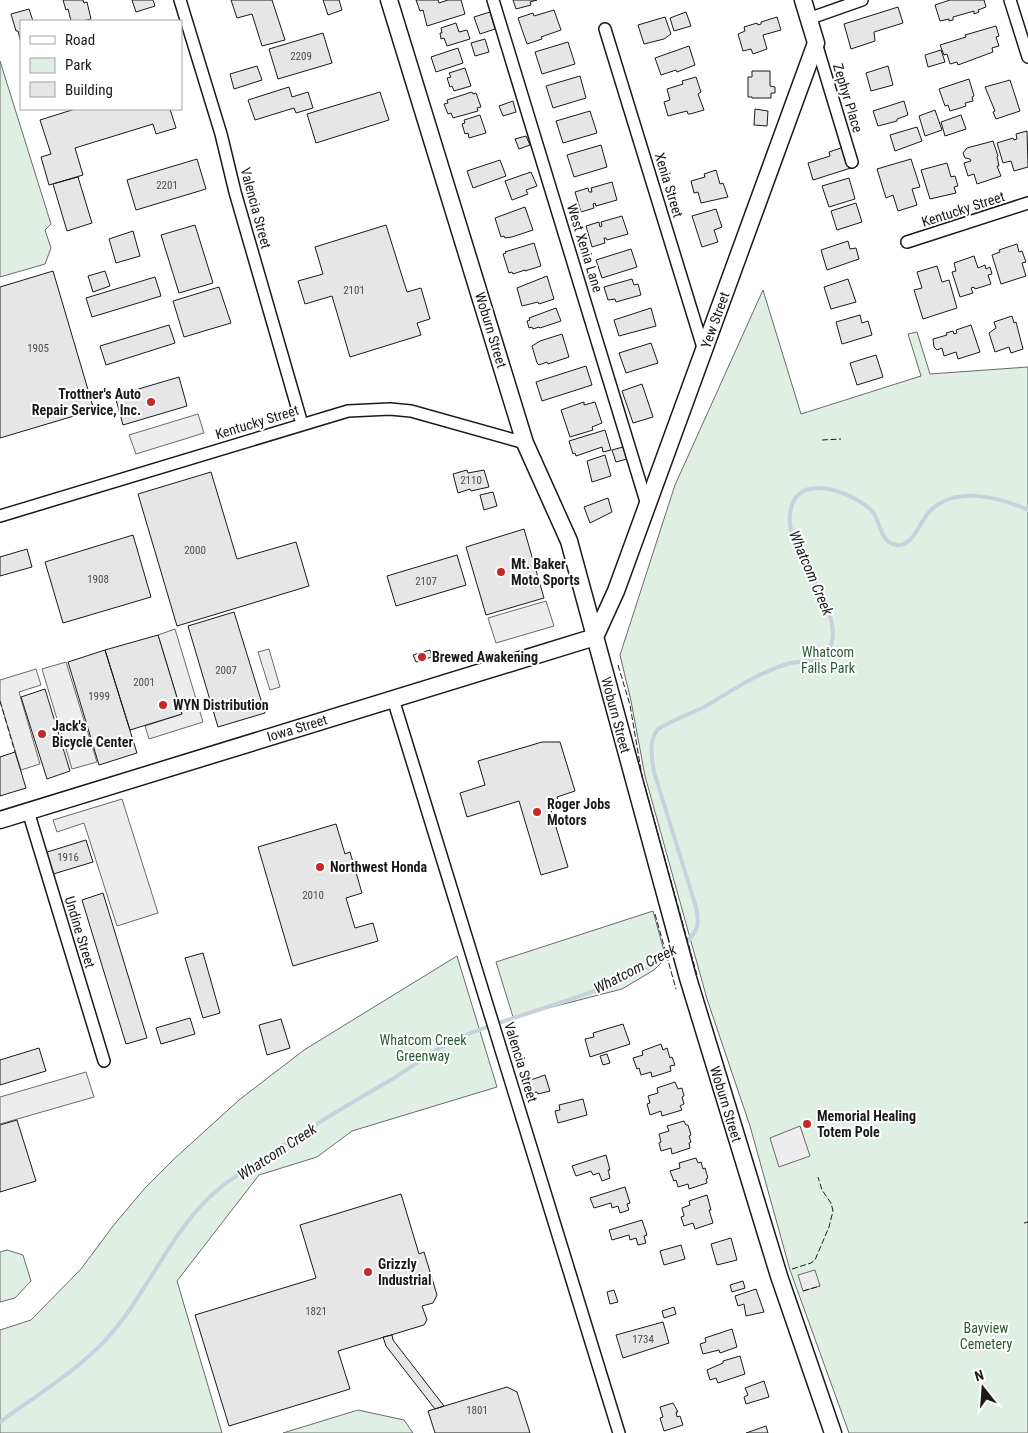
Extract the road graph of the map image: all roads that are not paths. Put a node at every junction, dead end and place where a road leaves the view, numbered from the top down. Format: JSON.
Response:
{"nodes":[{"id":1,"x":180,"y":0,"type":"edge"},
{"id":2,"x":389,"y":0,"type":"edge"},
{"id":3,"x":493,"y":0,"type":"edge"},
{"id":4,"x":803,"y":0,"type":"edge"},
{"id":5,"x":862,"y":0,"type":"edge"},
{"id":6,"x":1010,"y":0,"type":"edge"},
{"id":7,"x":808,"y":19,"type":"junction"},
{"id":8,"x":605,"y":29,"type":"dead end"},
{"id":9,"x":816,"y":44,"type":"junction"},
{"id":10,"x":1028,"y":57,"type":"edge"},
{"id":11,"x":852,"y":162,"type":"dead end"},
{"id":12,"x":1028,"y":203,"type":"edge"},
{"id":13,"x":907,"y":242,"type":"dead end"},
{"id":14,"x":704,"y":351,"type":"junction"},
{"id":15,"x":302,"y":424,"type":"junction"},
{"id":16,"x":525,"y":443,"type":"junction"},
{"id":17,"x":647,"y":506,"type":"junction"},
{"id":18,"x":0,"y":516,"type":"edge"},
{"id":19,"x":595,"y":637,"type":"junction"},
{"id":20,"x":393,"y":699,"type":"junction"},
{"id":21,"x":28,"y":811,"type":"junction"},
{"id":22,"x":0,"y":820,"type":"edge"},
{"id":23,"x":104,"y":1062,"type":"dead end"},
{"id":24,"x":619,"y":1433,"type":"edge"},
{"id":25,"x":833,"y":1433,"type":"edge"}],
"edges":[{"from":1,"to":15,"type":"street","name":"Valencia Street"},
{"from":2,"to":16,"type":"street","name":"Woburn Street"},
{"from":3,"to":17,"type":"street","name":"West Xenia Lane"},
{"from":4,"to":7,"type":"street"},
{"from":5,"to":7,"type":"street"},
{"from":6,"to":10,"type":"street"},
{"from":7,"to":9,"type":"street"},
{"from":8,"to":14,"type":"street","name":"Xenia Street"},
{"from":9,"to":11,"type":"street","name":"Zephyr Place"},
{"from":9,"to":14,"type":"street","name":"Yew Street"},
{"from":12,"to":13,"type":"street","name":"Kentucky Street"},
{"from":14,"to":17,"type":"street","name":"Yew Street"},
{"from":15,"to":16,"type":"street","name":"Kentucky Street"},
{"from":15,"to":18,"type":"street","name":"Kentucky Street"},
{"from":16,"to":19,"type":"street","name":"Woburn Street"},
{"from":17,"to":19,"type":"street","name":"Yew Street"},
{"from":19,"to":20,"type":"street","name":"Iowa Street"},
{"from":19,"to":25,"type":"street","name":"Woburn Street"},
{"from":20,"to":21,"type":"street","name":"Iowa Street"},
{"from":20,"to":24,"type":"street","name":"Valencia Street"},
{"from":21,"to":22,"type":"street","name":"Iowa Street"},
{"from":21,"to":23,"type":"street","name":"Undine Street"}]}
